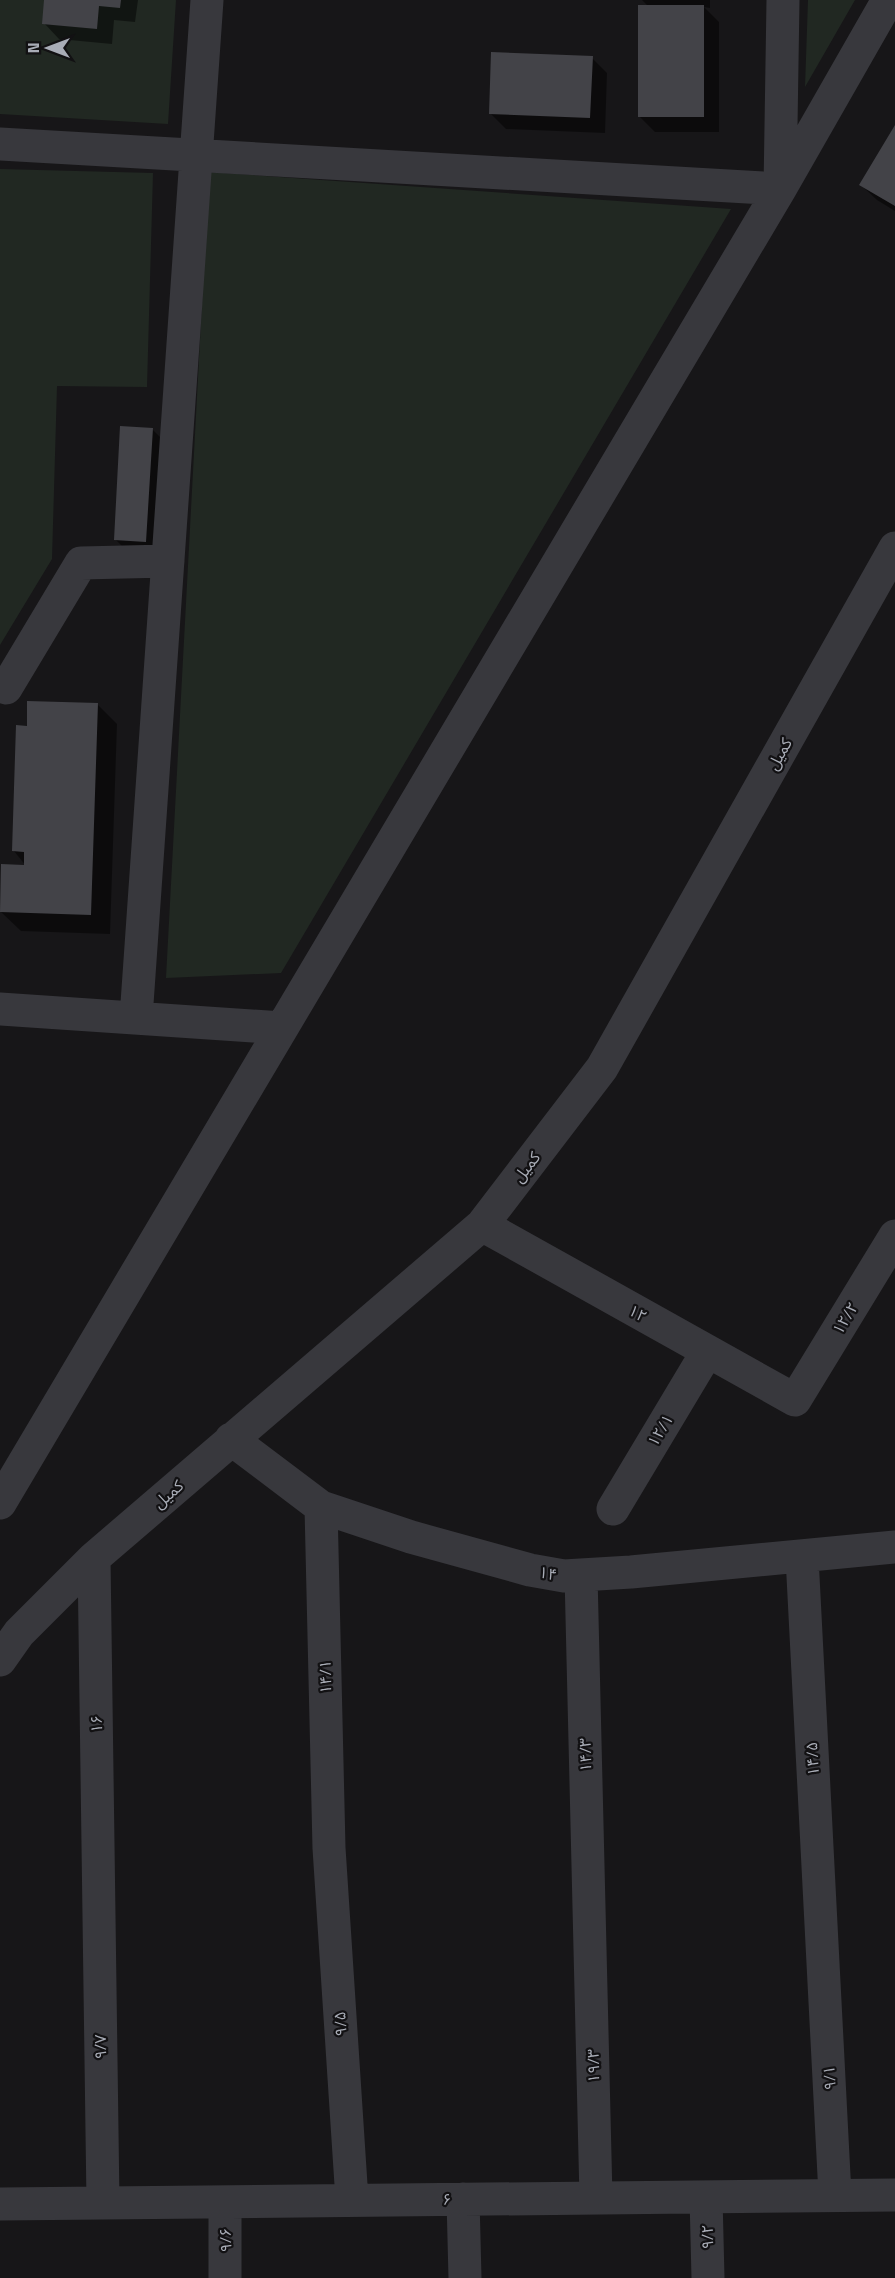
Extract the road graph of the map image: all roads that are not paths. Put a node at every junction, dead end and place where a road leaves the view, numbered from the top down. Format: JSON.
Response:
{"nodes":[{"id":1,"x":207,"y":0,"type":"edge"},
{"id":2,"x":783,"y":0,"type":"edge"},
{"id":3,"x":888,"y":0,"type":"edge"},
{"id":4,"x":0,"y":144,"type":"edge"},
{"id":5,"x":195,"y":155,"type":"junction"},
{"id":6,"x":780,"y":189,"type":"junction"},
{"id":7,"x":895,"y":548,"type":"edge"},
{"id":8,"x":168,"y":561,"type":"junction"},
{"id":9,"x":6,"y":688,"type":"dead end"},
{"id":10,"x":0,"y":1009,"type":"edge"},
{"id":11,"x":136,"y":1018,"type":"junction"},
{"id":12,"x":282,"y":1028,"type":"junction"},
{"id":13,"x":482,"y":1225,"type":"junction"},
{"id":14,"x":895,"y":1236,"type":"edge"},
{"id":15,"x":707,"y":1352,"type":"junction"},
{"id":16,"x":795,"y":1400,"type":"joint"},
{"id":17,"x":231,"y":1439,"type":"junction"},
{"id":18,"x":0,"y":1503,"type":"edge"},
{"id":19,"x":321,"y":1507,"type":"junction"},
{"id":20,"x":613,"y":1509,"type":"dead end"},
{"id":21,"x":895,"y":1547,"type":"edge"},
{"id":22,"x":802,"y":1557,"type":"junction"},
{"id":23,"x":94,"y":1558,"type":"junction"},
{"id":24,"x":581,"y":1575,"type":"junction"},
{"id":25,"x":0,"y":1660,"type":"edge"},
{"id":26,"x":329,"y":1848,"type":"joint"},
{"id":27,"x":97,"y":1890,"type":"joint"},
{"id":28,"x":590,"y":1934,"type":"joint"},
{"id":29,"x":823,"y":1961,"type":"joint"},
{"id":30,"x":834,"y":2195,"type":"junction"},
{"id":31,"x":895,"y":2195,"type":"edge"},
{"id":32,"x":706,"y":2197,"type":"junction"},
{"id":33,"x":596,"y":2198,"type":"junction"},
{"id":34,"x":463,"y":2199,"type":"junction"},
{"id":35,"x":352,"y":2200,"type":"junction"},
{"id":36,"x":225,"y":2202,"type":"junction"},
{"id":37,"x":103,"y":2203,"type":"junction"},
{"id":38,"x":0,"y":2204,"type":"edge"},
{"id":39,"x":225,"y":2278,"type":"edge"},
{"id":40,"x":465,"y":2278,"type":"edge"},
{"id":41,"x":708,"y":2278,"type":"edge"}],
"edges":[{"from":1,"to":5,"type":"street"},
{"from":2,"to":6,"type":"street"},
{"from":3,"to":6,"type":"street"},
{"from":4,"to":5,"type":"street"},
{"from":5,"to":6,"type":"street"},
{"from":5,"to":8,"type":"street"},
{"from":6,"to":12,"type":"street"},
{"from":7,"to":13,"type":"street","name":"کمیل"},
{"from":8,"to":9,"type":"street"},
{"from":8,"to":11,"type":"street"},
{"from":10,"to":11,"type":"street"},
{"from":11,"to":12,"type":"street"},
{"from":12,"to":18,"type":"street"},
{"from":13,"to":15,"type":"street","name":"۱۲"},
{"from":13,"to":17,"type":"street","name":"کمیل"},
{"from":14,"to":16,"type":"street","name":"۱۲/۲"},
{"from":15,"to":16,"type":"street","name":"۱۲"},
{"from":15,"to":20,"type":"street","name":"۱۲/۱"},
{"from":17,"to":19,"type":"street","name":"۱۴"},
{"from":17,"to":23,"type":"street","name":"کمیل"},
{"from":19,"to":24,"type":"street","name":"۱۴"},
{"from":19,"to":26,"type":"street","name":"۱۴/۱"},
{"from":21,"to":22,"type":"street","name":"۱۴"},
{"from":22,"to":24,"type":"street","name":"۱۴"},
{"from":22,"to":29,"type":"street","name":"۱۴/۵"},
{"from":23,"to":25,"type":"street","name":"کمیل"},
{"from":23,"to":27,"type":"street","name":"۱۶"},
{"from":24,"to":28,"type":"street","name":"۱۴/۳"},
{"from":26,"to":35,"type":"street","name":"۹/۵"},
{"from":27,"to":37,"type":"street","name":"۹/۷"},
{"from":28,"to":33,"type":"street","name":"۱۹/۳"},
{"from":29,"to":30,"type":"street","name":"۹/۱"},
{"from":30,"to":31,"type":"street","name":"۶"},
{"from":30,"to":32,"type":"street","name":"۶"},
{"from":32,"to":33,"type":"street","name":"۶"},
{"from":32,"to":41,"type":"street","name":"۹/۲"},
{"from":33,"to":34,"type":"street","name":"۶"},
{"from":34,"to":35,"type":"street","name":"۶"},
{"from":34,"to":40,"type":"street"},
{"from":35,"to":36,"type":"street","name":"۶"},
{"from":36,"to":37,"type":"street","name":"۶"},
{"from":36,"to":39,"type":"street","name":"۹/۶"},
{"from":37,"to":38,"type":"street","name":"۶"}]}
